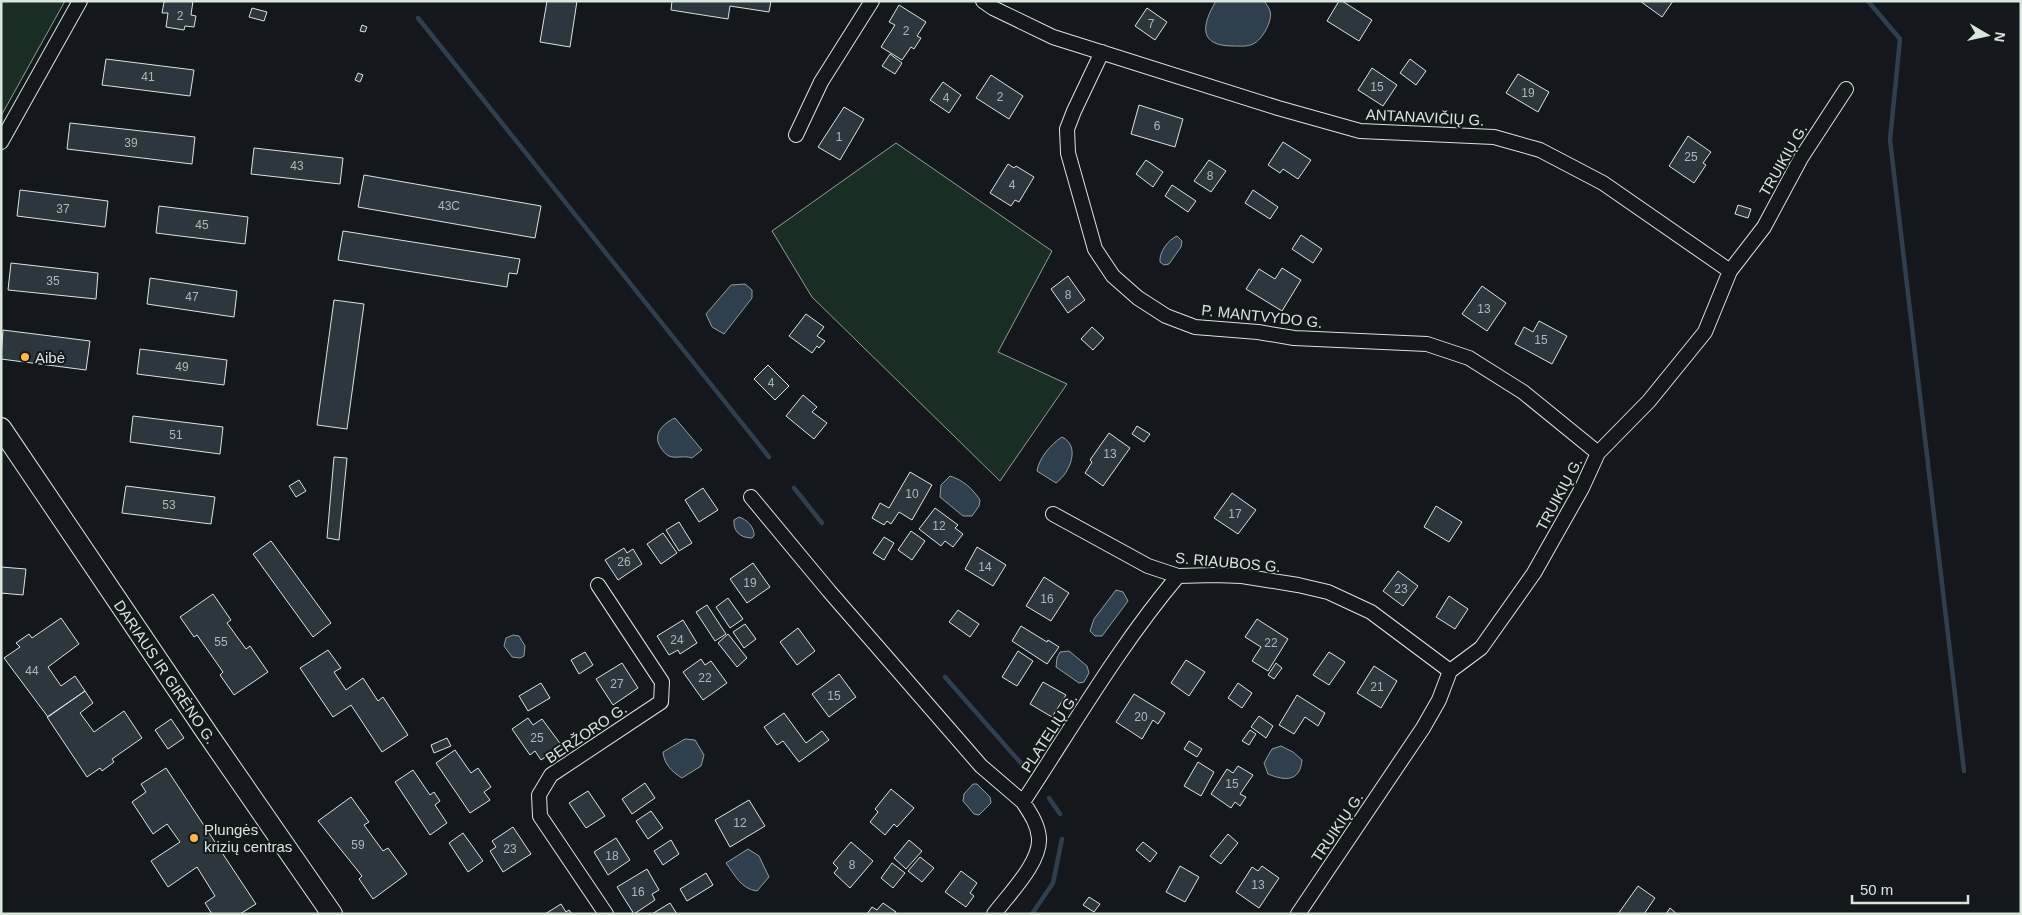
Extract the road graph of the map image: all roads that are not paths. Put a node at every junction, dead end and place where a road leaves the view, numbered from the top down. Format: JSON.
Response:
{"nodes":[{"id":1,"x":80,"y":1,"type":"edge"},
{"id":2,"x":872,"y":1,"type":"edge"},
{"id":3,"x":983,"y":1,"type":"edge"},
{"id":4,"x":1102,"y":52,"type":"junction"},
{"id":5,"x":1846,"y":89,"type":"dead end"},
{"id":6,"x":796,"y":135,"type":"dead end"},
{"id":7,"x":1,"y":142,"type":"edge"},
{"id":8,"x":1730,"y":271,"type":"junction"},
{"id":9,"x":1,"y":428,"type":"edge"},
{"id":10,"x":1598,"y":453,"type":"junction"},
{"id":11,"x":751,"y":497,"type":"dead end"},
{"id":12,"x":1053,"y":514,"type":"dead end"},
{"id":13,"x":1178,"y":576,"type":"junction"},
{"id":14,"x":598,"y":585,"type":"dead end"},
{"id":15,"x":1450,"y":672,"type":"junction"},
{"id":16,"x":1023,"y":802,"type":"junction"},
{"id":17,"x":332,"y":914,"type":"edge"},
{"id":18,"x":606,"y":914,"type":"edge"},
{"id":19,"x":994,"y":914,"type":"edge"},
{"id":20,"x":1298,"y":914,"type":"edge"}],
"edges":[{"from":1,"to":7,"type":"street"},
{"from":2,"to":6,"type":"street"},
{"from":3,"to":4,"type":"street","name":"ANTANAVIČIŲ G."},
{"from":4,"to":8,"type":"street","name":"ANTANAVIČIŲ G."},
{"from":4,"to":10,"type":"street","name":"P. MANTVYDO G."},
{"from":5,"to":8,"type":"street","name":"TRUIKIŲ G."},
{"from":8,"to":10,"type":"street","name":"TRUIKIŲ G."},
{"from":9,"to":17,"type":"main road","name":"DARIAUS IR GIRĖNO G."},
{"from":10,"to":15,"type":"street","name":"TRUIKIŲ G."},
{"from":11,"to":16,"type":"street"},
{"from":12,"to":13,"type":"street","name":"S. RIAUBOS G."},
{"from":13,"to":15,"type":"street","name":"S. RIAUBOS G."},
{"from":13,"to":16,"type":"street","name":"PLATELIŲ G."},
{"from":14,"to":18,"type":"street","name":"BERŽORO G."},
{"from":15,"to":20,"type":"street","name":"TRUIKIŲ G."},
{"from":16,"to":19,"type":"street"}]}
